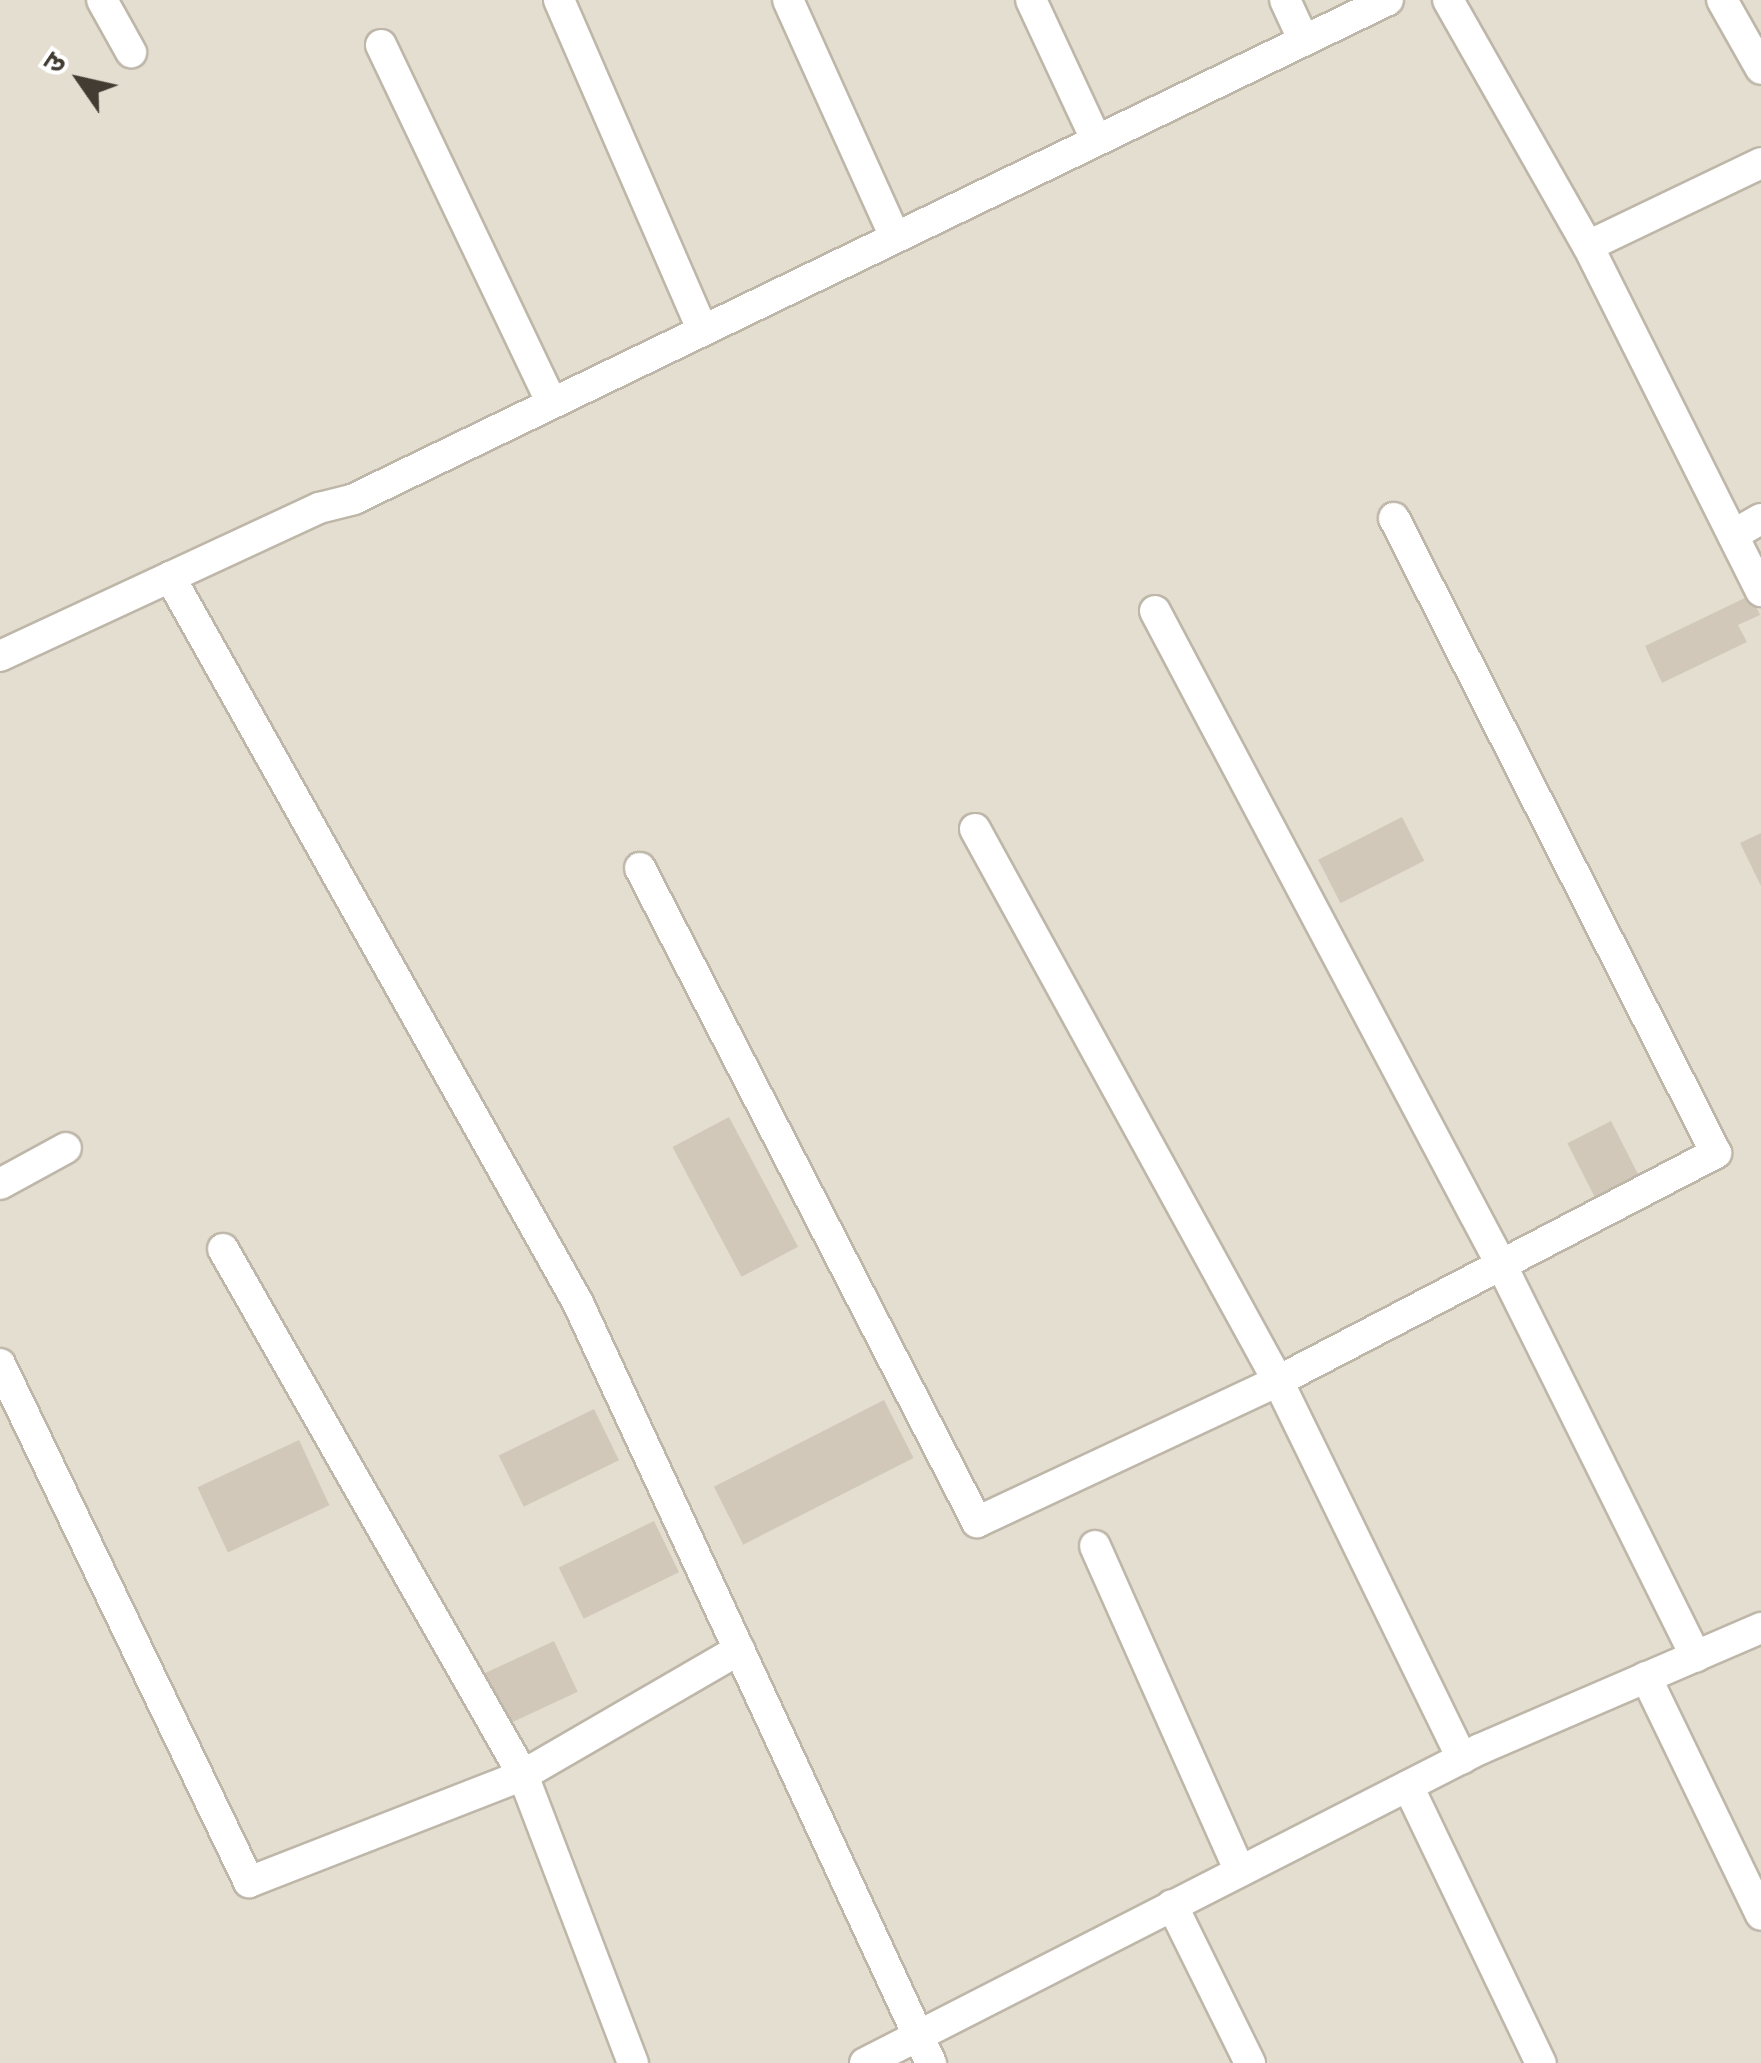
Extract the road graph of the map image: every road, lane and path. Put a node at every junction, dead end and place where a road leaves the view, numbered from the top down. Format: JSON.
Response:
{"nodes":[{"id":1,"x":102,"y":0,"type":"edge"},
{"id":2,"x":559,"y":0,"type":"edge"},
{"id":3,"x":788,"y":0,"type":"edge"},
{"id":4,"x":1031,"y":0,"type":"edge"},
{"id":5,"x":1285,"y":0,"type":"edge"},
{"id":6,"x":1388,"y":0,"type":"edge"},
{"id":7,"x":1448,"y":0,"type":"edge"},
{"id":8,"x":1722,"y":0,"type":"edge"},
{"id":9,"x":1304,"y":39,"type":"junction"},
{"id":10,"x":380,"y":45,"type":"dead end"},
{"id":11,"x":130,"y":52,"type":"dead end"},
{"id":12,"x":1761,"y":69,"type":"edge"},
{"id":13,"x":1095,"y":136,"type":"junction"},
{"id":14,"x":1761,"y":163,"type":"edge"},
{"id":15,"x":894,"y":235,"type":"junction"},
{"id":16,"x":1588,"y":246,"type":"junction"},
{"id":17,"x":702,"y":329,"type":"junction"},
{"id":18,"x":552,"y":402,"type":"junction"},
{"id":19,"x":1394,"y":518,"type":"dead end"},
{"id":20,"x":1761,"y":519,"type":"edge"},
{"id":21,"x":1733,"y":535,"type":"junction"},
{"id":22,"x":170,"y":577,"type":"junction"},
{"id":23,"x":1761,"y":591,"type":"edge"},
{"id":24,"x":1155,"y":611,"type":"dead end"},
{"id":25,"x":0,"y":656,"type":"edge"},
{"id":26,"x":975,"y":829,"type":"dead end"},
{"id":27,"x":640,"y":868,"type":"dead end"},
{"id":28,"x":66,"y":1148,"type":"dead end"},
{"id":29,"x":0,"y":1184,"type":"edge"},
{"id":30,"x":223,"y":1248,"type":"dead end"},
{"id":31,"x":1502,"y":1266,"type":"junction"},
{"id":32,"x":0,"y":1364,"type":"edge"},
{"id":33,"x":1278,"y":1381,"type":"junction"},
{"id":34,"x":1095,"y":1546,"type":"dead end"},
{"id":35,"x":1761,"y":1628,"type":"edge"},
{"id":36,"x":739,"y":1650,"type":"junction"},
{"id":37,"x":1696,"y":1656,"type":"junction"},
{"id":38,"x":1646,"y":1677,"type":"junction"},
{"id":39,"x":1462,"y":1758,"type":"junction"},
{"id":40,"x":523,"y":1775,"type":"junction"},
{"id":41,"x":1408,"y":1786,"type":"junction"},
{"id":42,"x":1240,"y":1871,"type":"junction"},
{"id":43,"x":1172,"y":1906,"type":"junction"},
{"id":44,"x":1761,"y":1915,"type":"edge"},
{"id":45,"x":925,"y":2050,"type":"edge"},
{"id":46,"x":633,"y":2063,"type":"edge"},
{"id":47,"x":865,"y":2063,"type":"edge"},
{"id":48,"x":1250,"y":2063,"type":"edge"},
{"id":49,"x":1541,"y":2063,"type":"edge"}],
"edges":[{"from":1,"to":11,"type":"street"},
{"from":2,"to":17,"type":"street"},
{"from":3,"to":15,"type":"street"},
{"from":4,"to":13,"type":"street"},
{"from":5,"to":9,"type":"street"},
{"from":6,"to":9,"type":"street"},
{"from":7,"to":16,"type":"street"},
{"from":8,"to":12,"type":"street"},
{"from":9,"to":13,"type":"street"},
{"from":10,"to":18,"type":"street"},
{"from":13,"to":15,"type":"street"},
{"from":14,"to":16,"type":"street"},
{"from":15,"to":17,"type":"street"},
{"from":16,"to":21,"type":"street"},
{"from":17,"to":18,"type":"street"},
{"from":18,"to":22,"type":"street"},
{"from":19,"to":31,"type":"street"},
{"from":20,"to":21,"type":"street"},
{"from":21,"to":23,"type":"street"},
{"from":22,"to":25,"type":"street"},
{"from":22,"to":36,"type":"street"},
{"from":24,"to":31,"type":"street"},
{"from":26,"to":33,"type":"street"},
{"from":27,"to":33,"type":"street"},
{"from":28,"to":29,"type":"street"},
{"from":30,"to":40,"type":"street"},
{"from":31,"to":33,"type":"street"},
{"from":31,"to":37,"type":"street"},
{"from":32,"to":40,"type":"street"},
{"from":33,"to":39,"type":"street"},
{"from":34,"to":42,"type":"street"},
{"from":35,"to":37,"type":"street"},
{"from":36,"to":40,"type":"street"},
{"from":36,"to":45,"type":"street"},
{"from":37,"to":38,"type":"street"},
{"from":38,"to":39,"type":"street"},
{"from":38,"to":44,"type":"street"},
{"from":39,"to":41,"type":"street"},
{"from":40,"to":46,"type":"street"},
{"from":41,"to":42,"type":"street"},
{"from":41,"to":49,"type":"street"},
{"from":42,"to":43,"type":"street"},
{"from":43,"to":45,"type":"street"},
{"from":43,"to":48,"type":"street"},
{"from":45,"to":47,"type":"street"}]}
